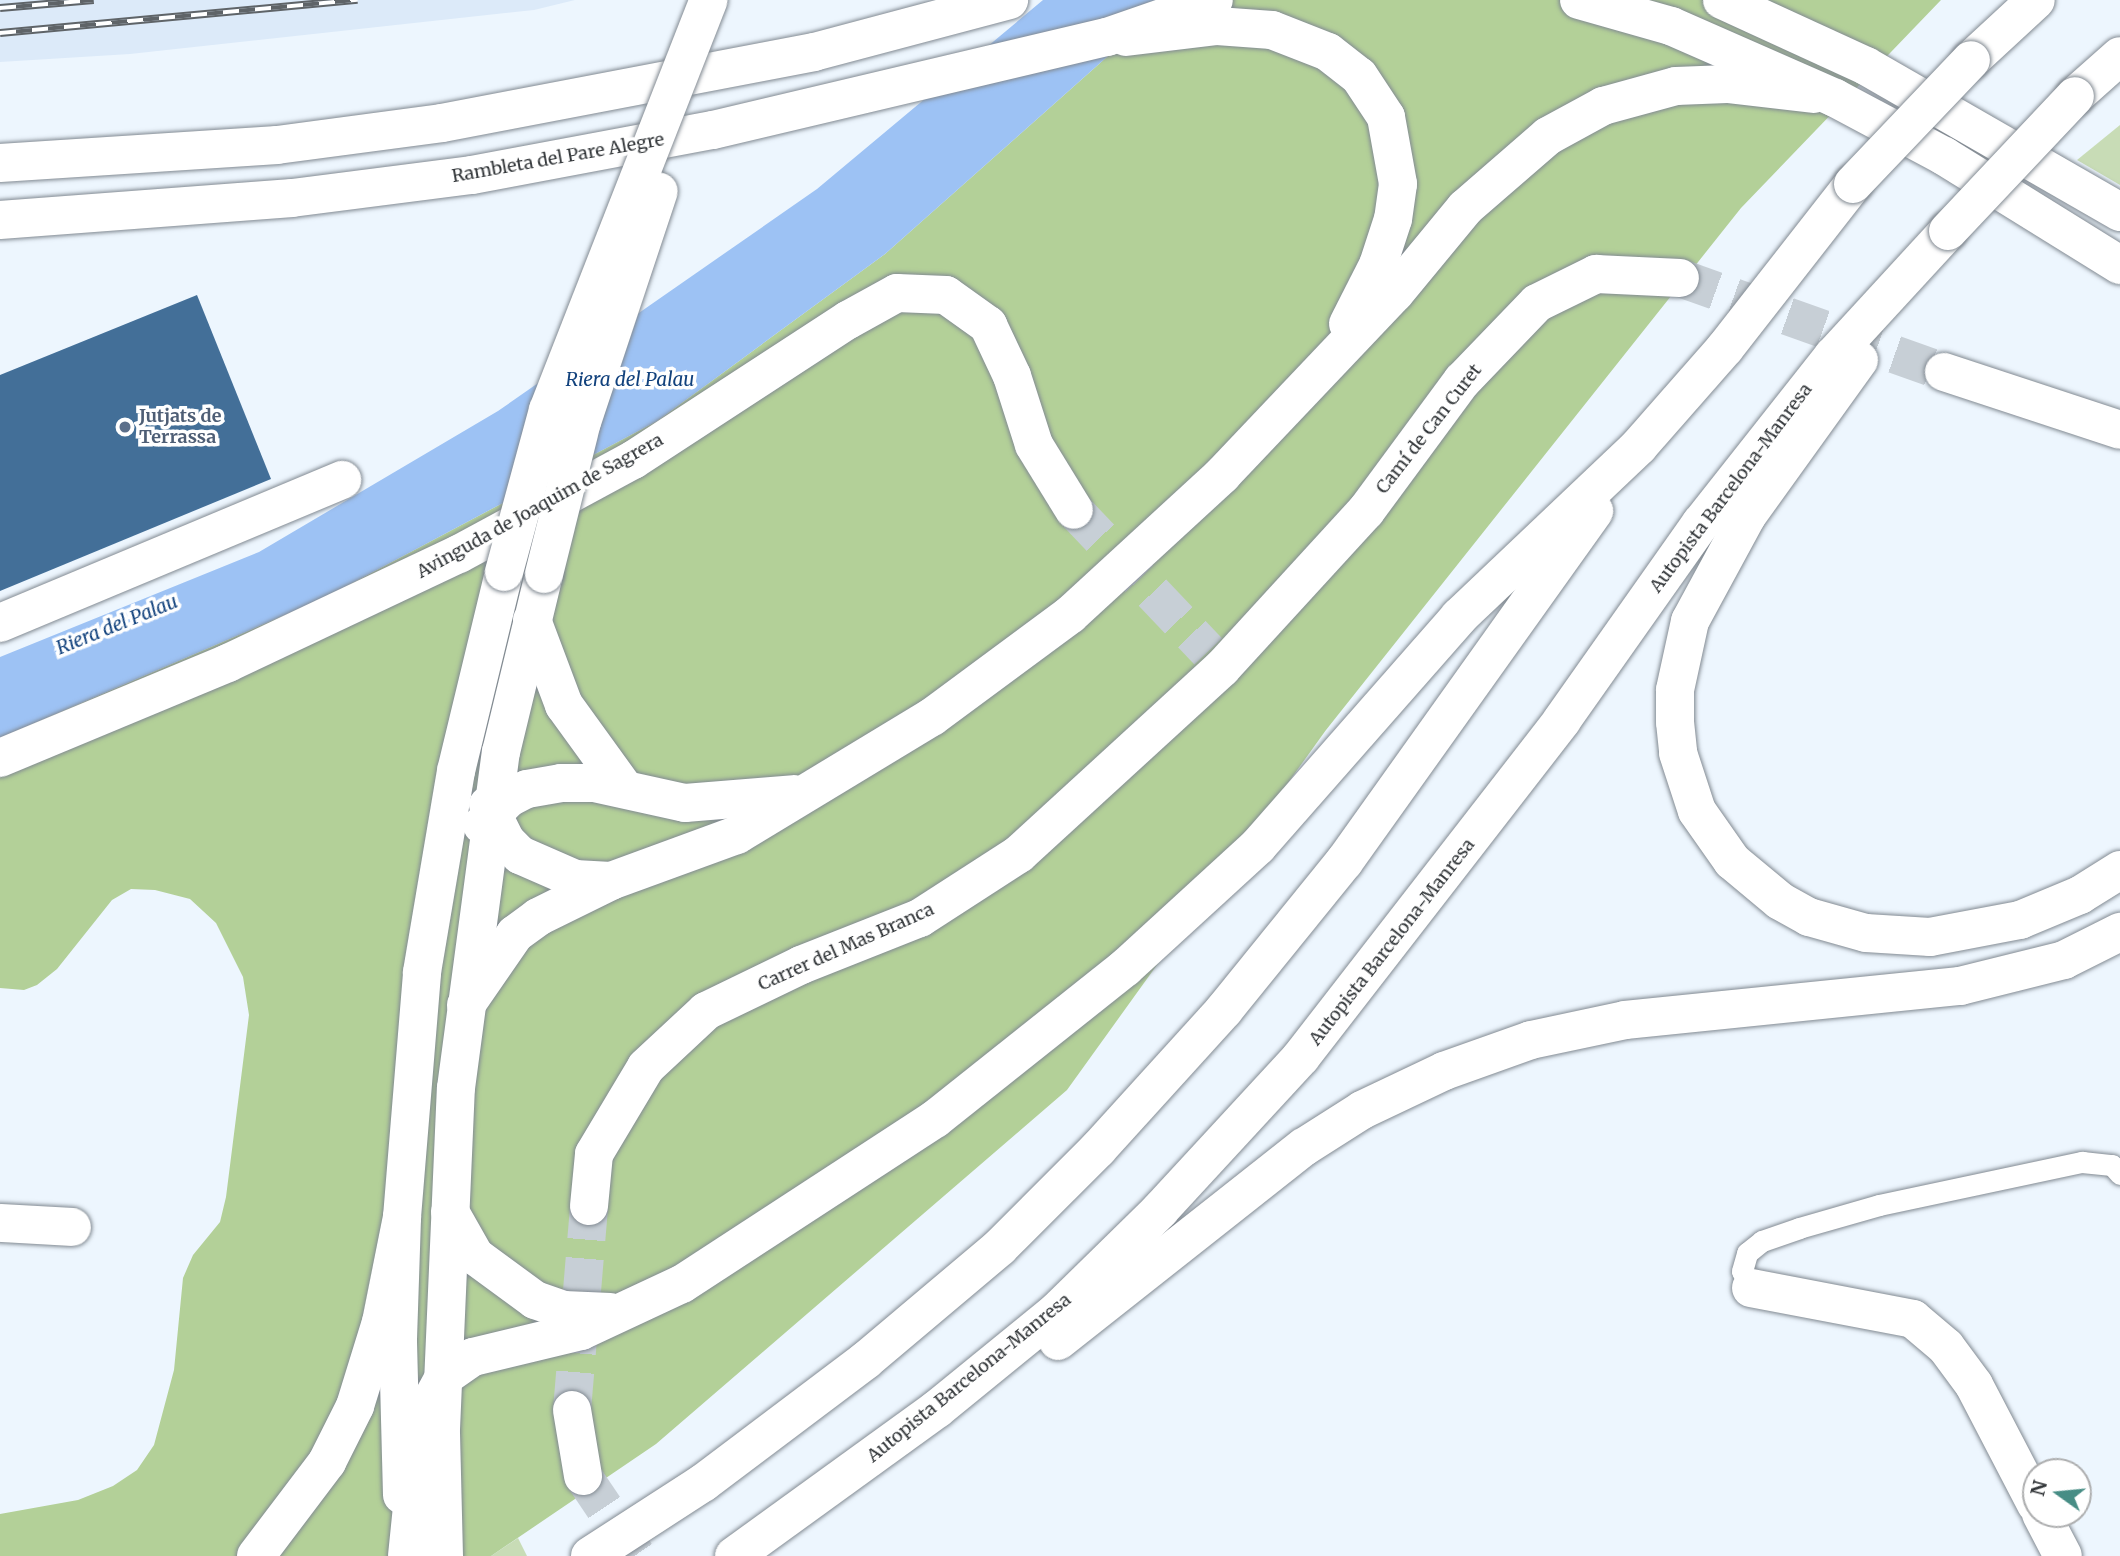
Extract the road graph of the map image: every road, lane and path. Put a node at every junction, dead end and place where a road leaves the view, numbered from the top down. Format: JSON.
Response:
{"nodes":[{"id":1,"x":709,"y":0,"type":"edge"},
{"id":2,"x":734,"y":0,"type":"edge"},
{"id":3,"x":1009,"y":0,"type":"edge"},
{"id":4,"x":1214,"y":0,"type":"edge"},
{"id":5,"x":1579,"y":0,"type":"edge"},
{"id":6,"x":1722,"y":0,"type":"edge"},
{"id":7,"x":2036,"y":0,"type":"edge"},
{"id":8,"x":1107,"y":37,"type":"junction"},
{"id":9,"x":2120,"y":56,"type":"edge"},
{"id":10,"x":1835,"y":98,"type":"junction"},
{"id":11,"x":0,"y":163,"type":"edge"},
{"id":12,"x":2120,"y":212,"type":"edge"},
{"id":13,"x":0,"y":220,"type":"edge"},
{"id":14,"x":1948,"y":231,"type":"junction"},
{"id":15,"x":2120,"y":265,"type":"edge"},
{"id":16,"x":1680,"y":278,"type":"tunnel mouth"},
{"id":17,"x":1319,"y":370,"type":"junction"},
{"id":18,"x":1944,"y":372,"type":"tunnel mouth"},
{"id":19,"x":2120,"y":430,"type":"edge"},
{"id":20,"x":1639,"y":446,"type":"junction"},
{"id":21,"x":342,"y":480,"type":"dead end"},
{"id":22,"x":1074,"y":510,"type":"tunnel mouth"},
{"id":23,"x":532,"y":621,"type":"junction"},
{"id":24,"x":0,"y":623,"type":"edge"},
{"id":25,"x":1215,"y":659,"type":"joint"},
{"id":26,"x":476,"y":689,"type":"junction"},
{"id":27,"x":0,"y":758,"type":"edge"},
{"id":28,"x":624,"y":788,"type":"junction"},
{"id":29,"x":800,"y":793,"type":"junction"},
{"id":30,"x":490,"y":814,"type":"junction"},
{"id":31,"x":2120,"y":870,"type":"edge"},
{"id":32,"x":611,"y":881,"type":"junction"},
{"id":33,"x":2120,"y":932,"type":"edge"},
{"id":34,"x":422,"y":972,"type":"junction"},
{"id":35,"x":466,"y":1006,"type":"junction"},
{"id":36,"x":2120,"y":1174,"type":"edge"},
{"id":37,"x":589,"y":1206,"type":"tunnel mouth"},
{"id":38,"x":450,"y":1212,"type":"junction"},
{"id":39,"x":402,"y":1217,"type":"junction"},
{"id":40,"x":0,"y":1223,"type":"edge"},
{"id":41,"x":72,"y":1227,"type":"dead end"},
{"id":42,"x":1751,"y":1287,"type":"joint"},
{"id":43,"x":615,"y":1312,"type":"junction"},
{"id":44,"x":444,"y":1377,"type":"junction"},
{"id":45,"x":937,"y":1409,"type":"junction"},
{"id":46,"x":572,"y":1410,"type":"tunnel mouth"},
{"id":47,"x":583,"y":1476,"type":"tunnel mouth"},
{"id":48,"x":2022,"y":1477,"type":"edge"},
{"id":49,"x":2048,"y":1528,"type":"edge"},
{"id":50,"x":443,"y":1546,"type":"edge"},
{"id":51,"x":256,"y":1556,"type":"edge"},
{"id":52,"x":407,"y":1556,"type":"edge"},
{"id":53,"x":590,"y":1556,"type":"edge"},
{"id":54,"x":734,"y":1556,"type":"edge"},
{"id":55,"x":2063,"y":1556,"type":"edge"}],
"edges":[{"from":1,"to":26,"type":"main road","bridge":true},
{"from":2,"to":23,"type":"main road","bridge":true},
{"from":3,"to":11,"type":"main road"},
{"from":4,"to":8,"type":"main road"},
{"from":5,"to":10,"type":"main road"},
{"from":6,"to":12,"type":"main road"},
{"from":7,"to":20,"type":"main road","bridge":true},
{"from":8,"to":13,"type":"main road","name":"Rambleta del Pare Alegre"},
{"from":8,"to":17,"type":"main road"},
{"from":9,"to":14,"type":"main road","bridge":true},
{"from":10,"to":15,"type":"main road"},
{"from":10,"to":17,"type":"main road"},
{"from":14,"to":31,"type":"main road"},
{"from":14,"to":45,"type":"main road","name":"Autopista Barcelona-Manresa"},
{"from":16,"to":25,"type":"main road","name":"Camí de Can Curet"},
{"from":17,"to":29,"type":"main road"},
{"from":18,"to":19,"type":"main road"},
{"from":20,"to":43,"type":"main road"},
{"from":20,"to":53,"type":"main road"},
{"from":21,"to":24,"type":"main road"},
{"from":22,"to":27,"type":"main road","name":"Avinguda de Joaquim de Sagrera"},
{"from":23,"to":28,"type":"main road"},
{"from":23,"to":30,"type":"main road"},
{"from":25,"to":37,"type":"main road","name":"Carrer del Mas Branca"},
{"from":26,"to":30,"type":"main road"},
{"from":26,"to":34,"type":"main road"},
{"from":28,"to":29,"type":"main road"},
{"from":28,"to":30,"type":"main road"},
{"from":29,"to":32,"type":"main road"},
{"from":30,"to":32,"type":"main road"},
{"from":30,"to":34,"type":"main road"},
{"from":30,"to":35,"type":"main road"},
{"from":32,"to":35,"type":"main road"},
{"from":33,"to":45,"type":"main road"},
{"from":34,"to":39,"type":"main road"},
{"from":35,"to":38,"type":"main road"},
{"from":36,"to":42,"type":"lane"},
{"from":38,"to":43,"type":"main road"},
{"from":38,"to":44,"type":"main road"},
{"from":39,"to":51,"type":"main road"},
{"from":39,"to":52,"type":"main road"},
{"from":40,"to":41,"type":"main road"},
{"from":42,"to":48,"type":"main road"},
{"from":43,"to":44,"type":"main road"},
{"from":44,"to":50,"type":"main road"},
{"from":44,"to":52,"type":"main road"},
{"from":45,"to":54,"type":"main road","name":"Autopista Barcelona-Manresa"},
{"from":46,"to":47,"type":"main road"},
{"from":49,"to":55,"type":"main road"}]}
